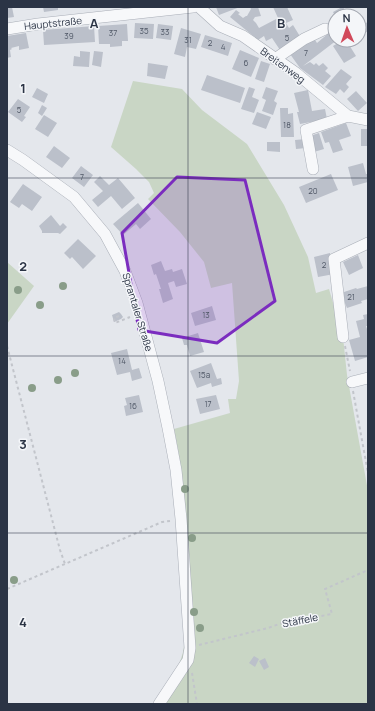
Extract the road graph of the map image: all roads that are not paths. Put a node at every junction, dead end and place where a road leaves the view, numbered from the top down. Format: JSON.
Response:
{"nodes":[{"id":1,"x":194,"y":7,"type":"edge"},
{"id":2,"x":199,"y":7,"type":"edge"},
{"id":3,"x":7,"y":29,"type":"edge"},
{"id":4,"x":325,"y":29,"type":"dead end"},
{"id":5,"x":275,"y":59,"type":"junction"},
{"id":6,"x":348,"y":116,"type":"junction"},
{"id":7,"x":368,"y":120,"type":"edge"},
{"id":8,"x":7,"y":150,"type":"edge"},
{"id":9,"x":313,"y":169,"type":"dead end"},
{"id":10,"x":368,"y":243,"type":"edge"},
{"id":11,"x":343,"y":337,"type":"road end"},
{"id":12,"x":368,"y":378,"type":"edge"},
{"id":13,"x":352,"y":382,"type":"road end"},
{"id":14,"x":159,"y":704,"type":"edge"}],
"edges":[{"from":1,"to":3,"type":"street","name":"Hauptstraße"},
{"from":2,"to":5,"type":"street","name":"Breitenweg"},
{"from":4,"to":5,"type":"street"},
{"from":5,"to":6,"type":"street","name":"Breitenweg"},
{"from":6,"to":7,"type":"street","name":"Breitenweg"},
{"from":6,"to":9,"type":"street"},
{"from":8,"to":14,"type":"street","name":"Sprantaler Straße"},
{"from":10,"to":11,"type":"street"},
{"from":12,"to":13,"type":"street"}]}
